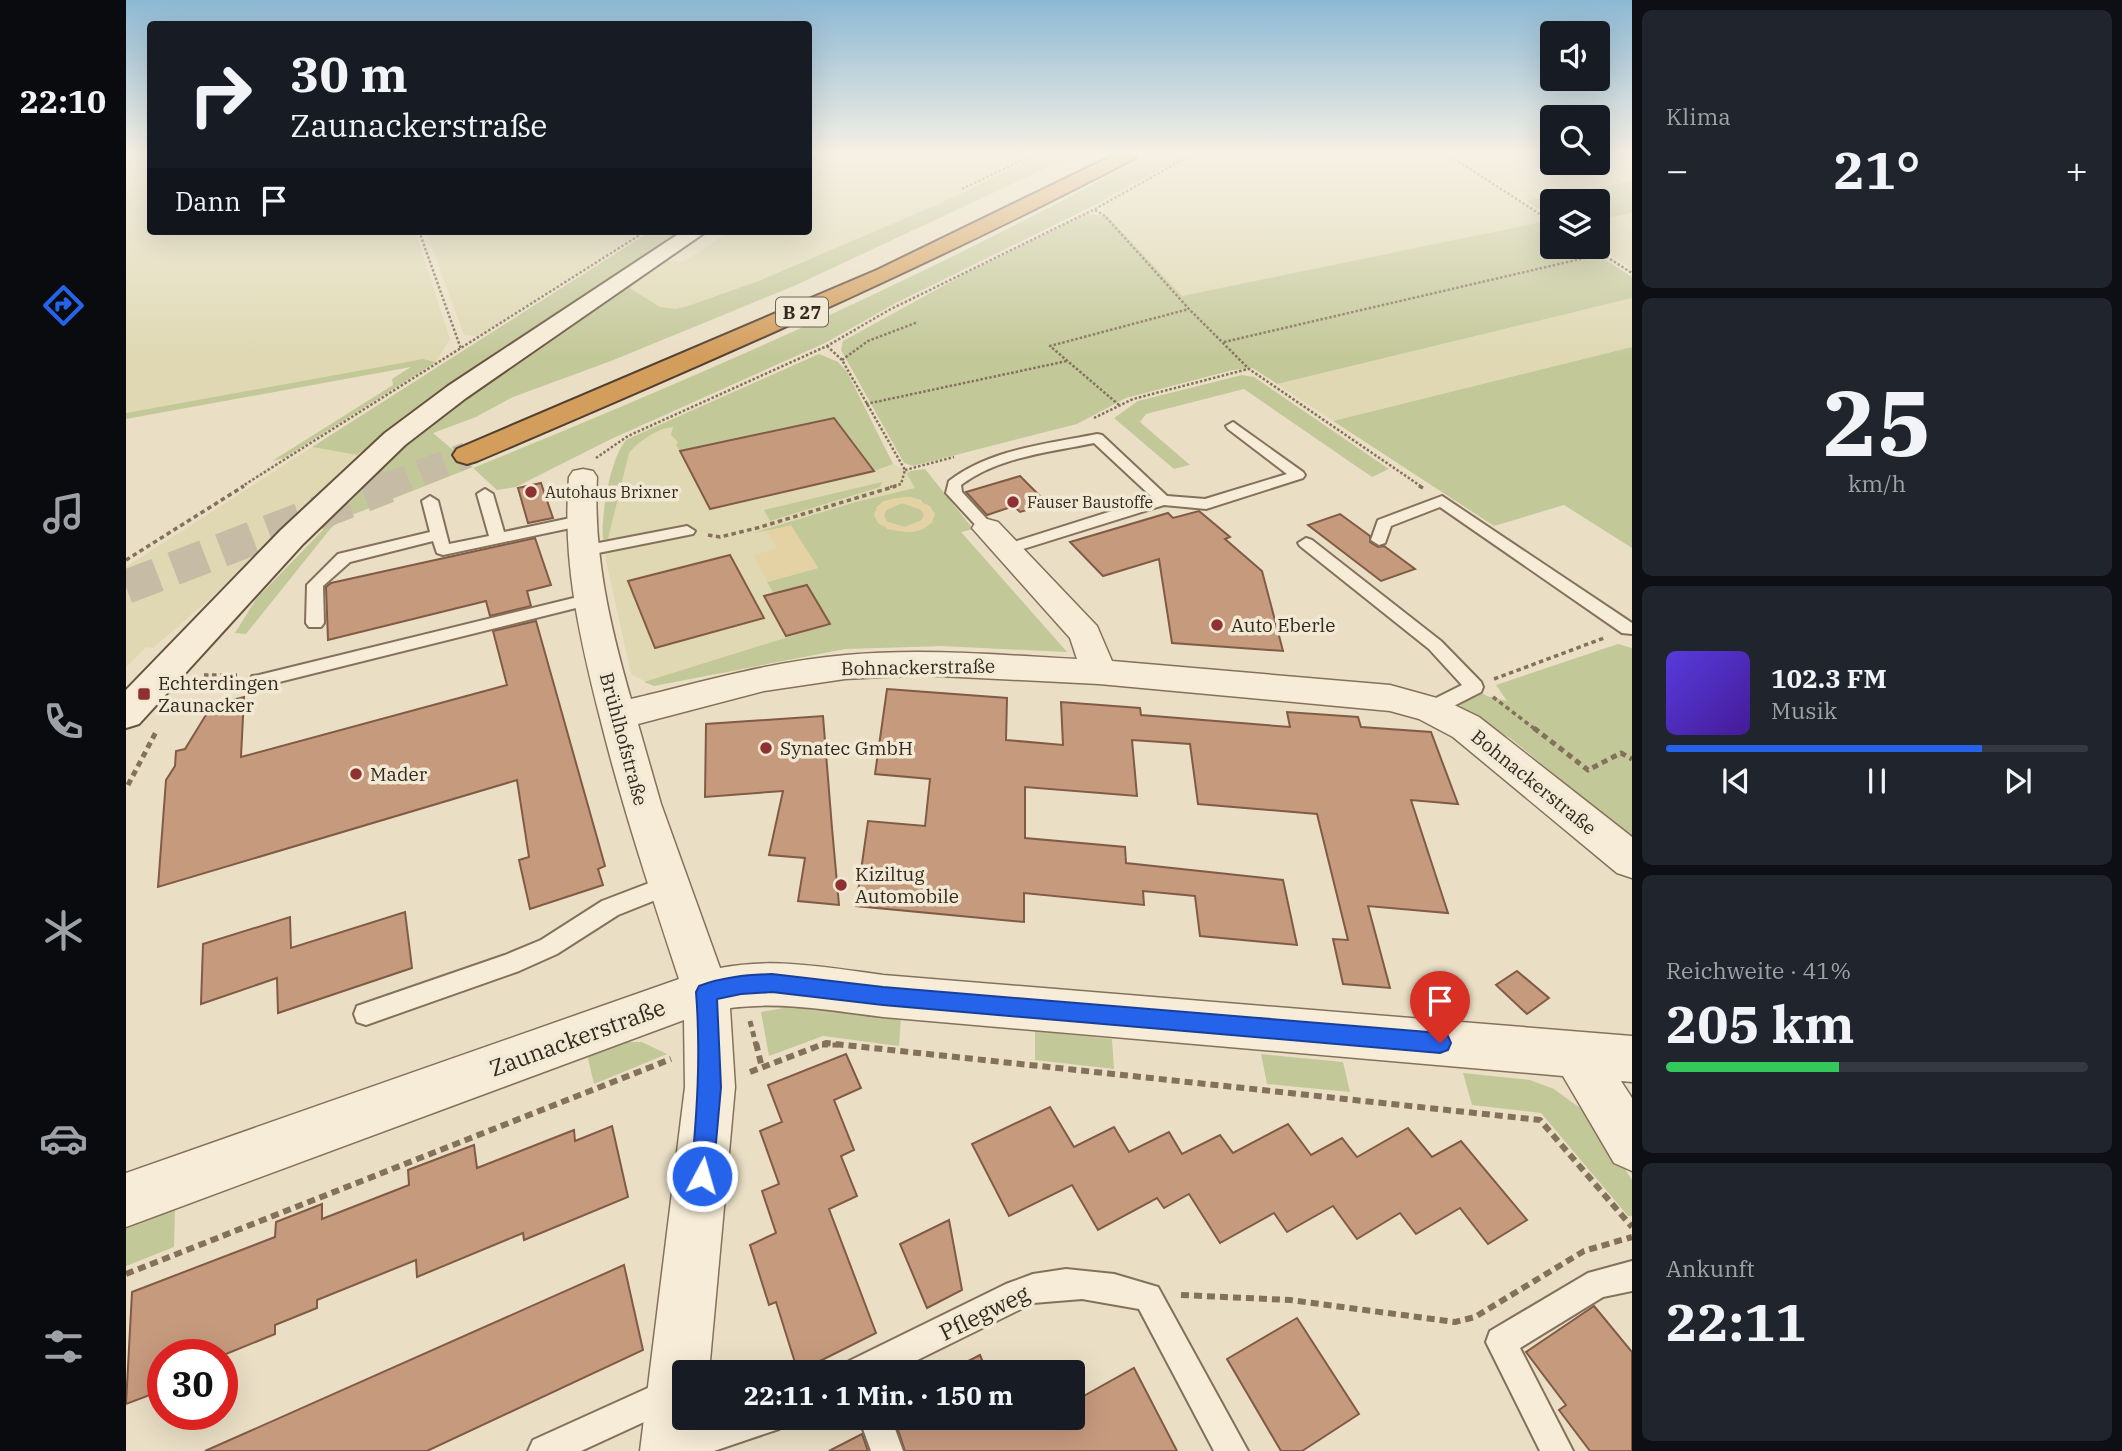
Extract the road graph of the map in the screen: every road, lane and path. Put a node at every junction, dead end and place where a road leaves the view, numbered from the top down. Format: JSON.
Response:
{"nodes":[{"id":1,"x":955,"y":222,"type":"edge"},
{"id":2,"x":997,"y":222,"type":"edge"},
{"id":3,"x":1069,"y":222,"type":"edge"},
{"id":4,"x":1110,"y":222,"type":"edge"},
{"id":5,"x":420,"y":235,"type":"edge"},
{"id":6,"x":640,"y":235,"type":"edge"},
{"id":7,"x":690,"y":235,"type":"edge"},
{"id":8,"x":1580,"y":259,"type":"edge"},
{"id":9,"x":1610,"y":259,"type":"edge"},
{"id":10,"x":1632,"y":273,"type":"edge"},
{"id":11,"x":1189,"y":309,"type":"junction"},
{"id":12,"x":918,"y":321,"type":"dead end"},
{"id":13,"x":1223,"y":342,"type":"junction"},
{"id":14,"x":827,"y":346,"type":"junction"},
{"id":15,"x":461,"y":349,"type":"junction"},
{"id":16,"x":842,"y":360,"type":"junction"},
{"id":17,"x":1067,"y":361,"type":"junction"},
{"id":18,"x":866,"y":404,"type":"junction"},
{"id":19,"x":1119,"y":405,"type":"dead end"},
{"id":20,"x":1233,"y":426,"type":"dead end"},
{"id":21,"x":583,"y":477,"type":"joint"},
{"id":22,"x":1410,"y":479,"type":"dead end"},
{"id":23,"x":485,"y":494,"type":"dead end"},
{"id":24,"x":430,"y":500,"type":"dead end"},
{"id":25,"x":1163,"y":500,"type":"junction"},
{"id":26,"x":687,"y":531,"type":"joint"},
{"id":27,"x":439,"y":535,"type":"junction"},
{"id":28,"x":582,"y":536,"type":"junction"},
{"id":29,"x":497,"y":537,"type":"junction"},
{"id":30,"x":997,"y":538,"type":"junction"},
{"id":31,"x":1379,"y":540,"type":"dead end"},
{"id":32,"x":1306,"y":543,"type":"dead end"},
{"id":33,"x":126,"y":560,"type":"edge"},
{"id":34,"x":590,"y":599,"type":"junction"},
{"id":35,"x":315,"y":623,"type":"dead end"},
{"id":36,"x":1628,"y":629,"type":"joint"},
{"id":37,"x":1099,"y":672,"type":"junction"},
{"id":38,"x":203,"y":676,"type":"dead end"},
{"id":39,"x":259,"y":681,"type":"joint"},
{"id":40,"x":1474,"y":687,"type":"junction"},
{"id":41,"x":1431,"y":709,"type":"junction"},
{"id":42,"x":126,"y":714,"type":"edge"},
{"id":43,"x":617,"y":716,"type":"junction"},
{"id":44,"x":1632,"y":759,"type":"edge"},
{"id":45,"x":126,"y":784,"type":"edge"},
{"id":46,"x":126,"y":792,"type":"edge"},
{"id":47,"x":1632,"y":861,"type":"edge"},
{"id":48,"x":670,"y":884,"type":"junction"},
{"id":49,"x":366,"y":1014,"type":"dead end"},
{"id":50,"x":717,"y":1027,"type":"junction"},
{"id":51,"x":1577,"y":1055,"type":"junction"},
{"id":52,"x":1632,"y":1059,"type":"edge"},
{"id":53,"x":761,"y":1068,"type":"junction"},
{"id":54,"x":1632,"y":1145,"type":"edge"},
{"id":55,"x":126,"y":1200,"type":"edge"},
{"id":56,"x":1632,"y":1227,"type":"edge"},
{"id":57,"x":1632,"y":1237,"type":"edge"},
{"id":58,"x":126,"y":1274,"type":"edge"},
{"id":59,"x":1632,"y":1276,"type":"edge"},
{"id":60,"x":1148,"y":1297,"type":"junction"},
{"id":61,"x":681,"y":1360,"type":"edge"},
{"id":62,"x":884,"y":1360,"type":"edge"},
{"id":63,"x":672,"y":1394,"type":"edge"},
{"id":64,"x":673,"y":1430,"type":"edge"},
{"id":65,"x":735,"y":1430,"type":"edge"},
{"id":66,"x":879,"y":1430,"type":"edge"},
{"id":67,"x":671,"y":1450,"type":"edge"},
{"id":68,"x":544,"y":1451,"type":"edge"},
{"id":69,"x":887,"y":1451,"type":"edge"},
{"id":70,"x":1232,"y":1451,"type":"edge"},
{"id":71,"x":1557,"y":1451,"type":"edge"}],
"edges":[{"from":1,"to":2,"type":"highway","number":"B 27"},
{"from":3,"to":14,"type":"path"},
{"from":4,"to":11,"type":"path"},
{"from":5,"to":15,"type":"path"},
{"from":6,"to":15,"type":"path"},
{"from":7,"to":42,"type":"main road"},
{"from":8,"to":13,"type":"path"},
{"from":9,"to":10,"type":"path"},
{"from":11,"to":13,"type":"path"},
{"from":11,"to":17,"type":"path"},
{"from":12,"to":16,"type":"path"},
{"from":13,"to":22,"type":"path"},
{"from":14,"to":16,"type":"path"},
{"from":14,"to":21,"type":"path"},
{"from":15,"to":33,"type":"path"},
{"from":16,"to":18,"type":"path"},
{"from":17,"to":18,"type":"path"},
{"from":17,"to":19,"type":"path"},
{"from":18,"to":26,"type":"path"},
{"from":20,"to":25,"type":"lane"},
{"from":21,"to":28,"type":"street","name":"Brühlhofstraße"},
{"from":23,"to":29,"type":"lane"},
{"from":24,"to":27,"type":"lane"},
{"from":25,"to":30,"type":"lane"},
{"from":25,"to":30,"type":"lane"},
{"from":26,"to":28,"type":"lane"},
{"from":27,"to":29,"type":"lane"},
{"from":27,"to":35,"type":"lane"},
{"from":28,"to":29,"type":"lane"},
{"from":28,"to":34,"type":"street","name":"Brühlhofstraße"},
{"from":30,"to":37,"type":"street"},
{"from":31,"to":36,"type":"lane"},
{"from":32,"to":40,"type":"lane"},
{"from":34,"to":39,"type":"lane"},
{"from":34,"to":43,"type":"street","name":"Brühlhofstraße"},
{"from":36,"to":40,"type":"path"},
{"from":37,"to":41,"type":"street","name":"Bohnackerstraße"},
{"from":37,"to":43,"type":"street","name":"Bohnackerstraße"},
{"from":38,"to":39,"type":"path"},
{"from":40,"to":41,"type":"lane"},
{"from":40,"to":44,"type":"path"},
{"from":41,"to":47,"type":"street","name":"Bohnackerstraße"},
{"from":43,"to":48,"type":"street","name":"Brühlhofstraße"},
{"from":45,"to":46,"type":"path"},
{"from":48,"to":49,"type":"lane"},
{"from":48,"to":50,"type":"street","name":"Brühlhofstraße"},
{"from":50,"to":51,"type":"street","name":"Zaunackerstraße"},
{"from":50,"to":53,"type":"path"},
{"from":50,"to":53,"type":"path"},
{"from":50,"to":55,"type":"street","name":"Zaunackerstraße"},
{"from":50,"to":58,"type":"path"},
{"from":50,"to":61,"type":"street"},
{"from":51,"to":52,"type":"street","name":"Zaunackerstraße"},
{"from":51,"to":54,"type":"street"},
{"from":53,"to":56,"type":"path"},
{"from":57,"to":60,"type":"path"},
{"from":59,"to":71,"type":"lane"},
{"from":60,"to":62,"type":"lane","name":"Pflegweg"},
{"from":60,"to":70,"type":"lane"},
{"from":63,"to":68,"type":"lane"},
{"from":64,"to":67,"type":"street"},
{"from":65,"to":67,"type":"lane"},
{"from":66,"to":69,"type":"lane"}]}
